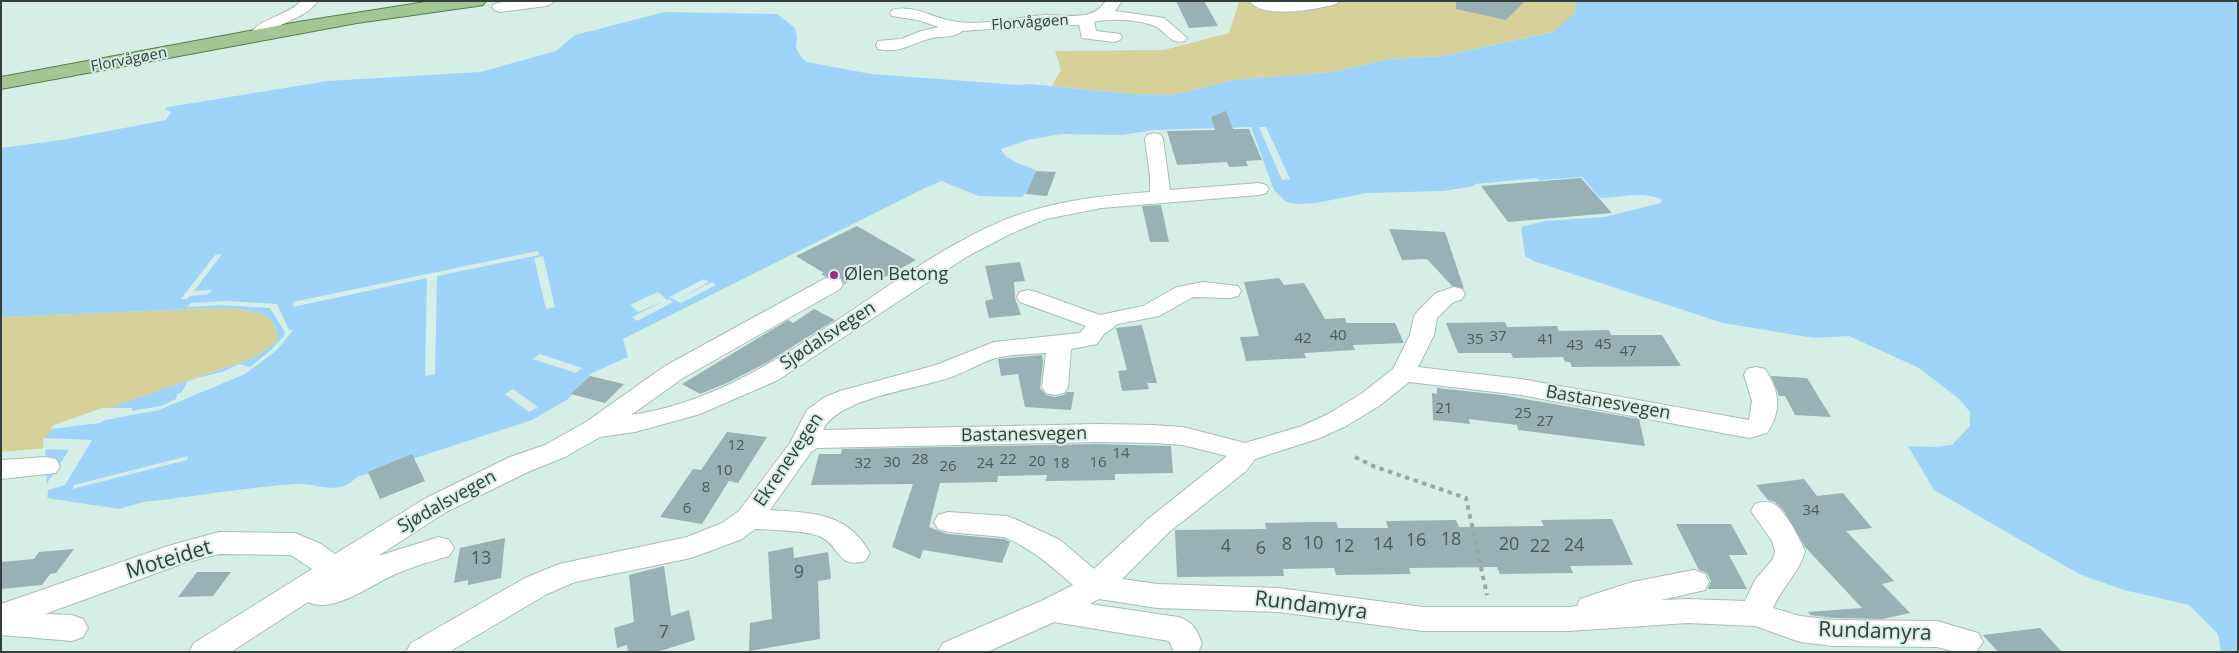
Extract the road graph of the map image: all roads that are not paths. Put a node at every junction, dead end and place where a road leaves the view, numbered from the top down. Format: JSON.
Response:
{"nodes":[{"id":1,"x":477,"y":1,"type":"edge"},
{"id":2,"x":546,"y":1,"type":"edge"},
{"id":3,"x":1114,"y":1,"type":"edge"},
{"id":4,"x":1258,"y":1,"type":"edge"},
{"id":5,"x":1331,"y":1,"type":"edge"},
{"id":6,"x":309,"y":2,"type":"edge"},
{"id":7,"x":500,"y":6,"type":"dead end"},
{"id":8,"x":898,"y":13,"type":"dead end"},
{"id":9,"x":1104,"y":14,"type":"junction"},
{"id":10,"x":1086,"y":20,"type":"junction"},
{"id":11,"x":974,"y":27,"type":"junction"},
{"id":12,"x":257,"y":35,"type":"junction"},
{"id":13,"x":1114,"y":36,"type":"dead end"},
{"id":14,"x":1179,"y":38,"type":"dead end"},
{"id":15,"x":884,"y":45,"type":"dead end"},
{"id":16,"x":1,"y":83,"type":"edge"},
{"id":17,"x":1154,"y":139,"type":"dead end"},
{"id":18,"x":1259,"y":187,"type":"dead end"},
{"id":19,"x":1160,"y":196,"type":"junction"},
{"id":20,"x":832,"y":284,"type":"dead end"},
{"id":21,"x":1230,"y":291,"type":"dead end"},
{"id":22,"x":1454,"y":294,"type":"dead end"},
{"id":23,"x":1028,"y":297,"type":"dead end"},
{"id":24,"x":1101,"y":323,"type":"junction"},
{"id":25,"x":1059,"y":344,"type":"junction"},
{"id":26,"x":1403,"y":373,"type":"junction"},
{"id":27,"x":1756,"y":375,"type":"dead end"},
{"id":28,"x":1055,"y":386,"type":"dead end"},
{"id":29,"x":593,"y":429,"type":"junction"},
{"id":30,"x":802,"y":446,"type":"junction"},
{"id":31,"x":1245,"y":452,"type":"junction"},
{"id":32,"x":46,"y":466,"type":"dead end"},
{"id":33,"x":1,"y":470,"type":"edge"},
{"id":34,"x":1765,"y":511,"type":"dead end"},
{"id":35,"x":749,"y":518,"type":"junction"},
{"id":36,"x":948,"y":522,"type":"dead end"},
{"id":37,"x":439,"y":548,"type":"dead end"},
{"id":38,"x":855,"y":553,"type":"dead end"},
{"id":39,"x":335,"y":570,"type":"junction"},
{"id":40,"x":1694,"y":582,"type":"dead end"},
{"id":41,"x":1095,"y":587,"type":"junction"},
{"id":42,"x":308,"y":588,"type":"junction"},
{"id":43,"x":1052,"y":610,"type":"junction"},
{"id":44,"x":1755,"y":614,"type":"junction"},
{"id":45,"x":1,"y":617,"type":"edge"},
{"id":46,"x":1528,"y":620,"type":"junction"},
{"id":47,"x":1,"y":623,"type":"edge"},
{"id":48,"x":72,"y":628,"type":"dead end"},
{"id":49,"x":1967,"y":642,"type":"dead end"},
{"id":50,"x":1186,"y":644,"type":"dead end"},
{"id":51,"x":205,"y":652,"type":"edge"},
{"id":52,"x":422,"y":652,"type":"edge"},
{"id":53,"x":954,"y":652,"type":"edge"}],
"edges":[{"from":1,"to":12,"type":"main road","name":"Florvågøen"},
{"from":2,"to":7,"type":"street"},
{"from":3,"to":9,"type":"street"},
{"from":4,"to":5,"type":"street"},
{"from":6,"to":12,"type":"street","name":"Florvågøen"},
{"from":8,"to":11,"type":"street","name":"Florvågøen"},
{"from":9,"to":10,"type":"street","name":"Florvågøen"},
{"from":9,"to":14,"type":"street"},
{"from":10,"to":11,"type":"street","name":"Florvågøen"},
{"from":10,"to":13,"type":"street","name":"Florvågøen"},
{"from":11,"to":15,"type":"street","name":"Florvågøen"},
{"from":12,"to":16,"type":"main road","name":"Florvågøen"},
{"from":17,"to":19,"type":"street"},
{"from":18,"to":19,"type":"street","name":"Sjødalsvegen"},
{"from":19,"to":29,"type":"street","name":"Sjødalsvegen"},
{"from":20,"to":29,"type":"street","name":"Sjødalsvegen"},
{"from":21,"to":24,"type":"street","name":"Ekrenevegen"},
{"from":22,"to":26,"type":"street"},
{"from":23,"to":24,"type":"street"},
{"from":24,"to":25,"type":"street","name":"Ekrenevegen"},
{"from":25,"to":28,"type":"street"},
{"from":25,"to":30,"type":"street","name":"Ekrenevegen"},
{"from":26,"to":27,"type":"street","name":"Bastanesvegen"},
{"from":26,"to":31,"type":"street"},
{"from":29,"to":39,"type":"street","name":"Sjødalsvegen"},
{"from":30,"to":31,"type":"street","name":"Bastanesvegen"},
{"from":30,"to":35,"type":"street","name":"Ekrenevegen"},
{"from":31,"to":41,"type":"street"},
{"from":32,"to":33,"type":"street"},
{"from":34,"to":44,"type":"street"},
{"from":35,"to":38,"type":"street"},
{"from":35,"to":52,"type":"street","name":"Ekrenevegen"},
{"from":36,"to":41,"type":"street"},
{"from":37,"to":42,"type":"street","name":"Sjødalsvegen"},
{"from":39,"to":42,"type":"street","name":"Sjødalsvegen"},
{"from":39,"to":45,"type":"street","name":"Moteidet"},
{"from":40,"to":46,"type":"street","name":"Rundamyra"},
{"from":41,"to":43,"type":"street"},
{"from":41,"to":46,"type":"street","name":"Rundamyra"},
{"from":42,"to":51,"type":"street","name":"Sjødalsvegen"},
{"from":43,"to":50,"type":"street"},
{"from":43,"to":53,"type":"street"},
{"from":44,"to":46,"type":"street","name":"Rundamyra"},
{"from":44,"to":49,"type":"street","name":"Rundamyra"},
{"from":47,"to":48,"type":"street"}]}
